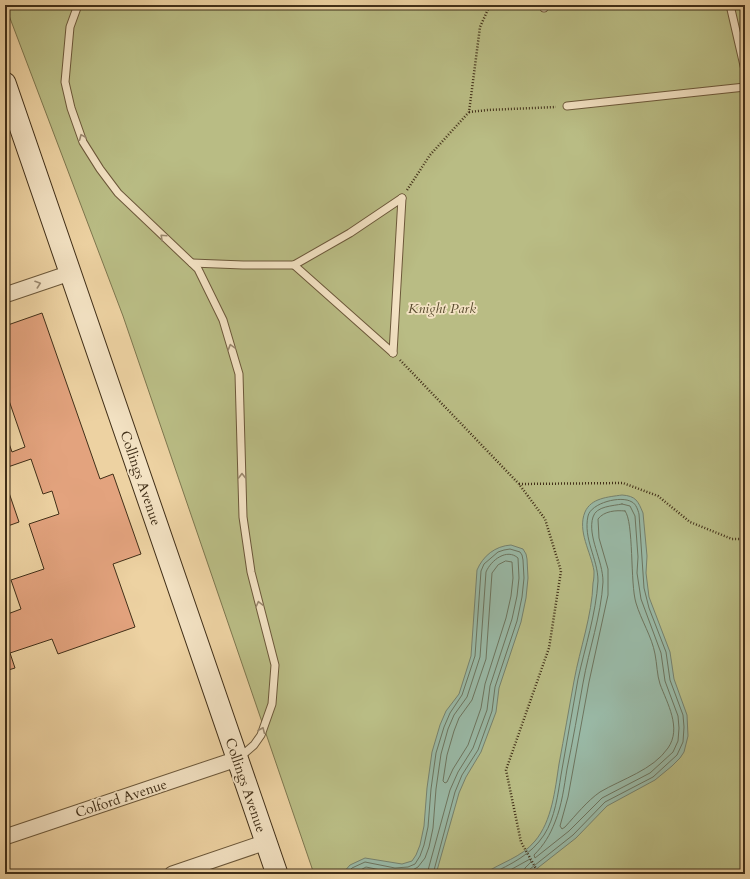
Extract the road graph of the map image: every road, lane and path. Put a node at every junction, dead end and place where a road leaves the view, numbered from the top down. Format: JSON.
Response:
{"nodes":[{"id":1,"x":78,"y":5,"type":"edge"},
{"id":2,"x":490,"y":5,"type":"edge"},
{"id":3,"x":730,"y":5,"type":"edge"},
{"id":4,"x":745,"y":70,"type":"edge"},
{"id":5,"x":5,"y":83,"type":"edge"},
{"id":6,"x":745,"y":87,"type":"edge"},
{"id":7,"x":567,"y":106,"type":"joint"},
{"id":8,"x":469,"y":112,"type":"junction"},
{"id":9,"x":402,"y":198,"type":"junction"},
{"id":10,"x":192,"y":263,"type":"junction"},
{"id":11,"x":294,"y":265,"type":"junction"},
{"id":12,"x":70,"y":272,"type":"junction"},
{"id":13,"x":5,"y":295,"type":"edge"},
{"id":14,"x":393,"y":353,"type":"junction"},
{"id":15,"x":519,"y":484,"type":"junction"},
{"id":16,"x":745,"y":539,"type":"edge"},
{"id":17,"x":237,"y":759,"type":"junction"},
{"id":18,"x":5,"y":836,"type":"edge"},
{"id":19,"x":266,"y":842,"type":"junction"},
{"id":20,"x":538,"y":873,"type":"edge"},
{"id":21,"x":172,"y":874,"type":"edge"},
{"id":22,"x":277,"y":874,"type":"edge"}],
"edges":[{"from":10,"to":1,"type":"lane","one_way":true},
{"from":2,"to":8,"type":"path"},
{"from":3,"to":4,"type":"lane"},
{"from":5,"to":12,"type":"main road","name":"Collings Avenue"},
{"from":6,"to":7,"type":"lane"},
{"from":7,"to":8,"type":"path"},
{"from":8,"to":9,"type":"path"},
{"from":9,"to":11,"type":"lane"},
{"from":9,"to":14,"type":"lane"},
{"from":10,"to":11,"type":"lane"},
{"from":17,"to":10,"type":"lane","one_way":true},
{"from":11,"to":14,"type":"lane"},
{"from":13,"to":12,"type":"street","one_way":true},
{"from":12,"to":17,"type":"main road","name":"Collings Avenue"},
{"from":14,"to":15,"type":"path"},
{"from":15,"to":16,"type":"path"},
{"from":15,"to":20,"type":"path"},
{"from":17,"to":18,"type":"street","name":"Colford Avenue"},
{"from":17,"to":19,"type":"main road","name":"Collings Avenue"},
{"from":19,"to":21,"type":"street"},
{"from":19,"to":22,"type":"main road","name":"Collings Avenue"}]}
